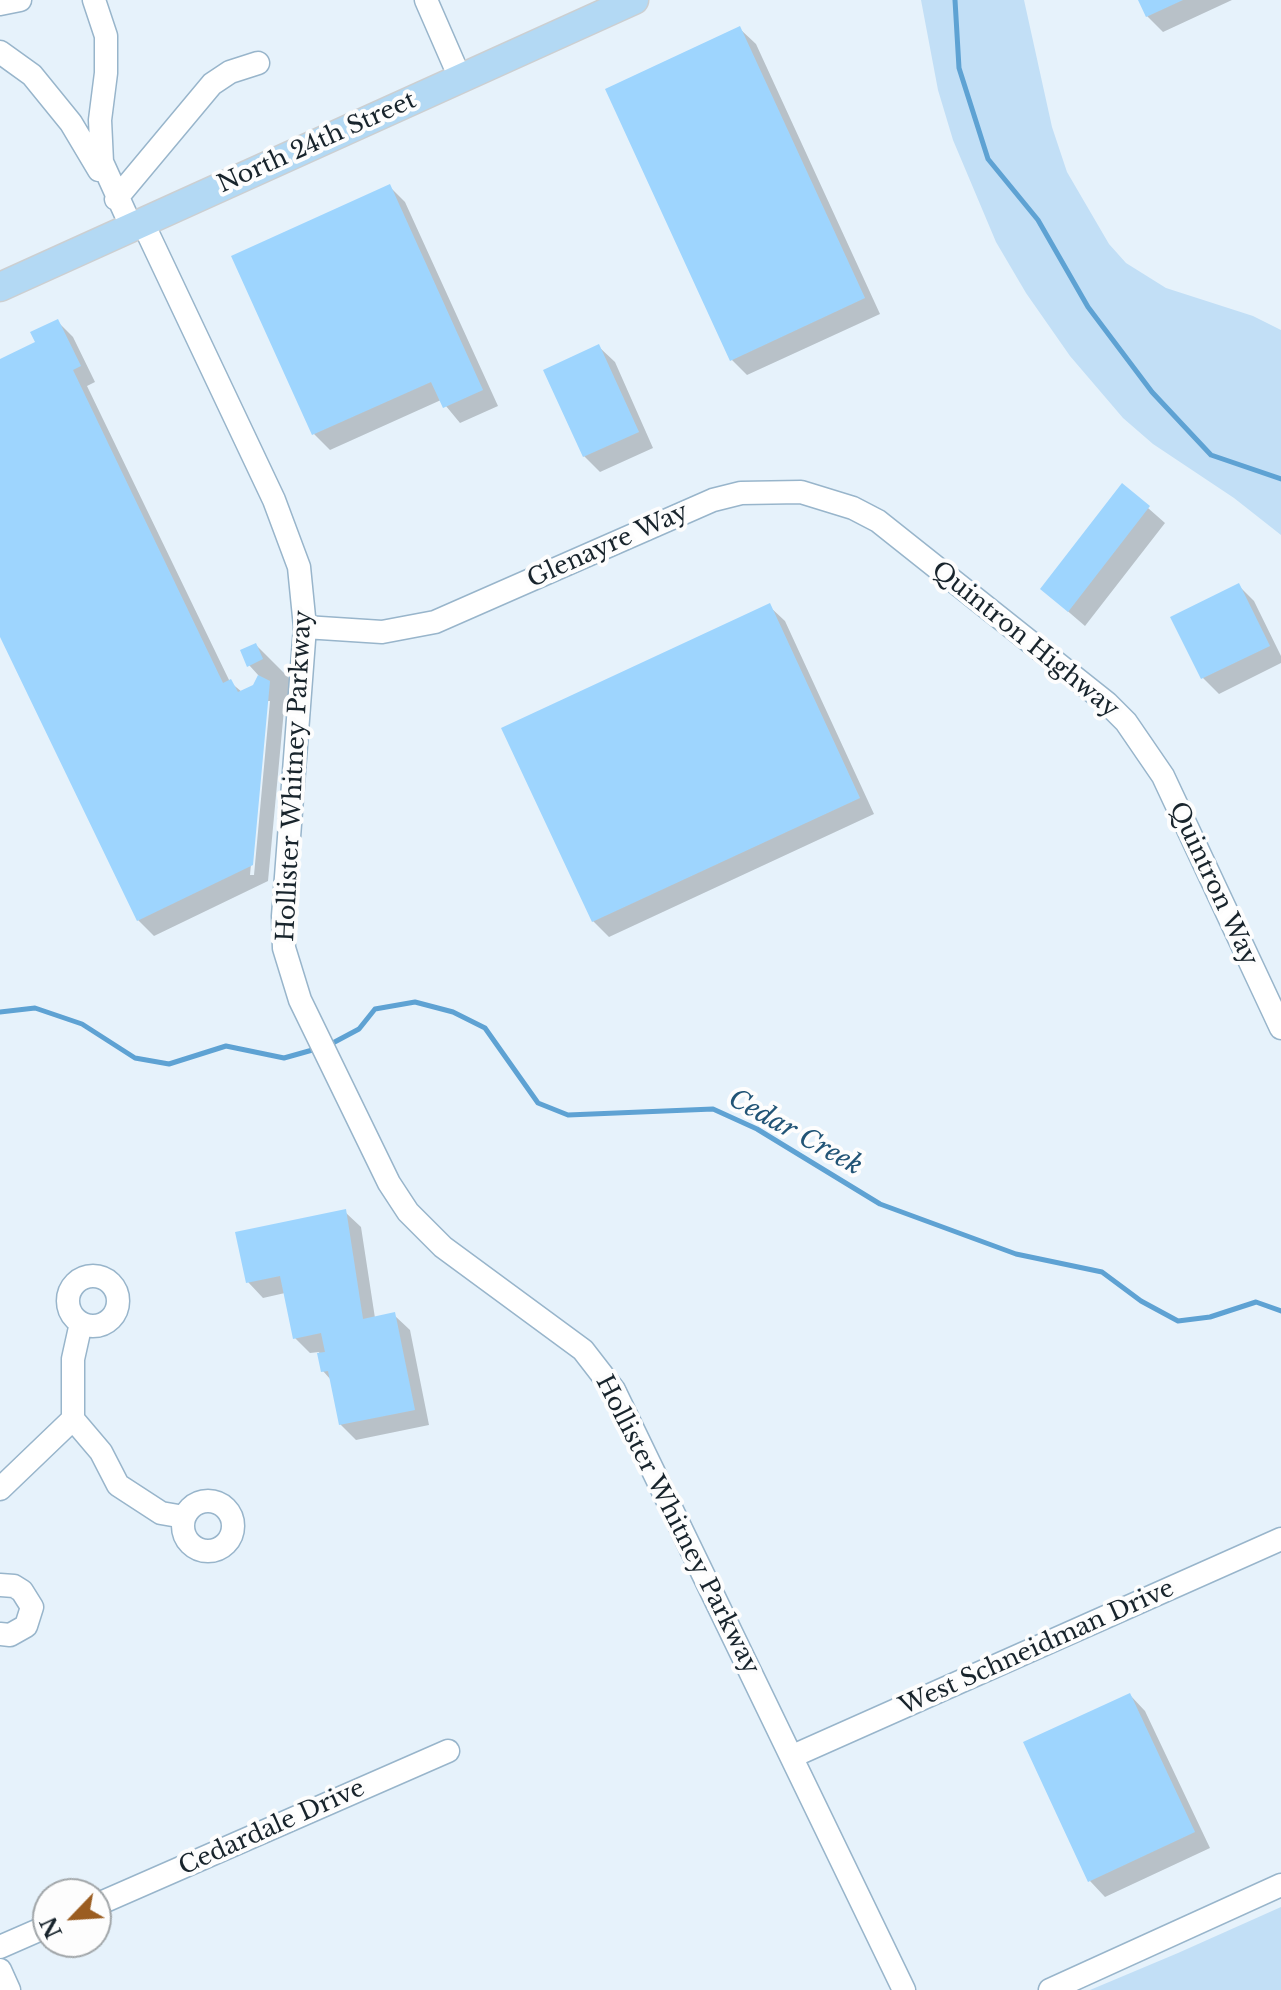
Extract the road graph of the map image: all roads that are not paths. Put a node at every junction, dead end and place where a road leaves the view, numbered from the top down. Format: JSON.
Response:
{"nodes":[{"id":1,"x":20,"y":0,"type":"edge"},
{"id":2,"x":94,"y":0,"type":"edge"},
{"id":3,"x":426,"y":0,"type":"edge"},
{"id":4,"x":634,"y":0,"type":"edge"},
{"id":5,"x":0,"y":4,"type":"edge"},
{"id":6,"x":0,"y":52,"type":"edge"},
{"id":7,"x":258,"y":63,"type":"dead end"},
{"id":8,"x":460,"y":78,"type":"junction"},
{"id":9,"x":116,"y":199,"type":"junction"},
{"id":10,"x":136,"y":224,"type":"junction"},
{"id":11,"x":0,"y":287,"type":"edge"},
{"id":12,"x":905,"y":543,"type":"joint"},
{"id":13,"x":305,"y":627,"type":"junction"},
{"id":14,"x":1166,"y":783,"type":"joint"},
{"id":15,"x":1281,"y":1028,"type":"edge"},
{"id":16,"x":81,"y":1323,"type":"dead end"},
{"id":17,"x":73,"y":1419,"type":"junction"},
{"id":18,"x":0,"y":1489,"type":"edge"},
{"id":19,"x":184,"y":1517,"type":"dead end"},
{"id":20,"x":1281,"y":1539,"type":"edge"},
{"id":21,"x":0,"y":1585,"type":"edge"},
{"id":22,"x":0,"y":1634,"type":"edge"},
{"id":23,"x":448,"y":1751,"type":"dead end"},
{"id":24,"x":793,"y":1756,"type":"junction"},
{"id":25,"x":1281,"y":1885,"type":"edge"},
{"id":26,"x":112,"y":1898,"type":"edge"},
{"id":27,"x":32,"y":1933,"type":"edge"},
{"id":28,"x":0,"y":1947,"type":"edge"},
{"id":29,"x":0,"y":1970,"type":"edge"},
{"id":30,"x":9,"y":1990,"type":"edge"},
{"id":31,"x":904,"y":1990,"type":"edge"},
{"id":32,"x":1050,"y":1990,"type":"edge"}],
"edges":[{"from":1,"to":5,"type":"street"},
{"from":2,"to":9,"type":"street"},
{"from":3,"to":8,"type":"street"},
{"from":4,"to":8,"type":"main road","name":"North 24th Street"},
{"from":6,"to":9,"type":"street"},
{"from":7,"to":9,"type":"street"},
{"from":8,"to":10,"type":"main road","name":"North 24th Street"},
{"from":9,"to":10,"type":"street","name":"Hollister Whitney Parkway"},
{"from":10,"to":11,"type":"main road","name":"North 24th Street"},
{"from":10,"to":13,"type":"street","name":"Hollister Whitney Parkway"},
{"from":12,"to":13,"type":"street","name":"Glenayre Way"},
{"from":12,"to":14,"type":"street","name":"Quintron Highway"},
{"from":13,"to":24,"type":"street","name":"Hollister Whitney Parkway"},
{"from":14,"to":15,"type":"street","name":"Quintron Way"},
{"from":16,"to":17,"type":"street"},
{"from":17,"to":18,"type":"street"},
{"from":17,"to":19,"type":"street"},
{"from":20,"to":24,"type":"street","name":"West Schneidman Drive"},
{"from":21,"to":22,"type":"street"},
{"from":23,"to":26,"type":"street","name":"Cedardale Drive"},
{"from":24,"to":31,"type":"street","name":"Hollister Whitney Parkway"},
{"from":25,"to":32,"type":"street"},
{"from":27,"to":28,"type":"street"},
{"from":29,"to":30,"type":"street"}]}
